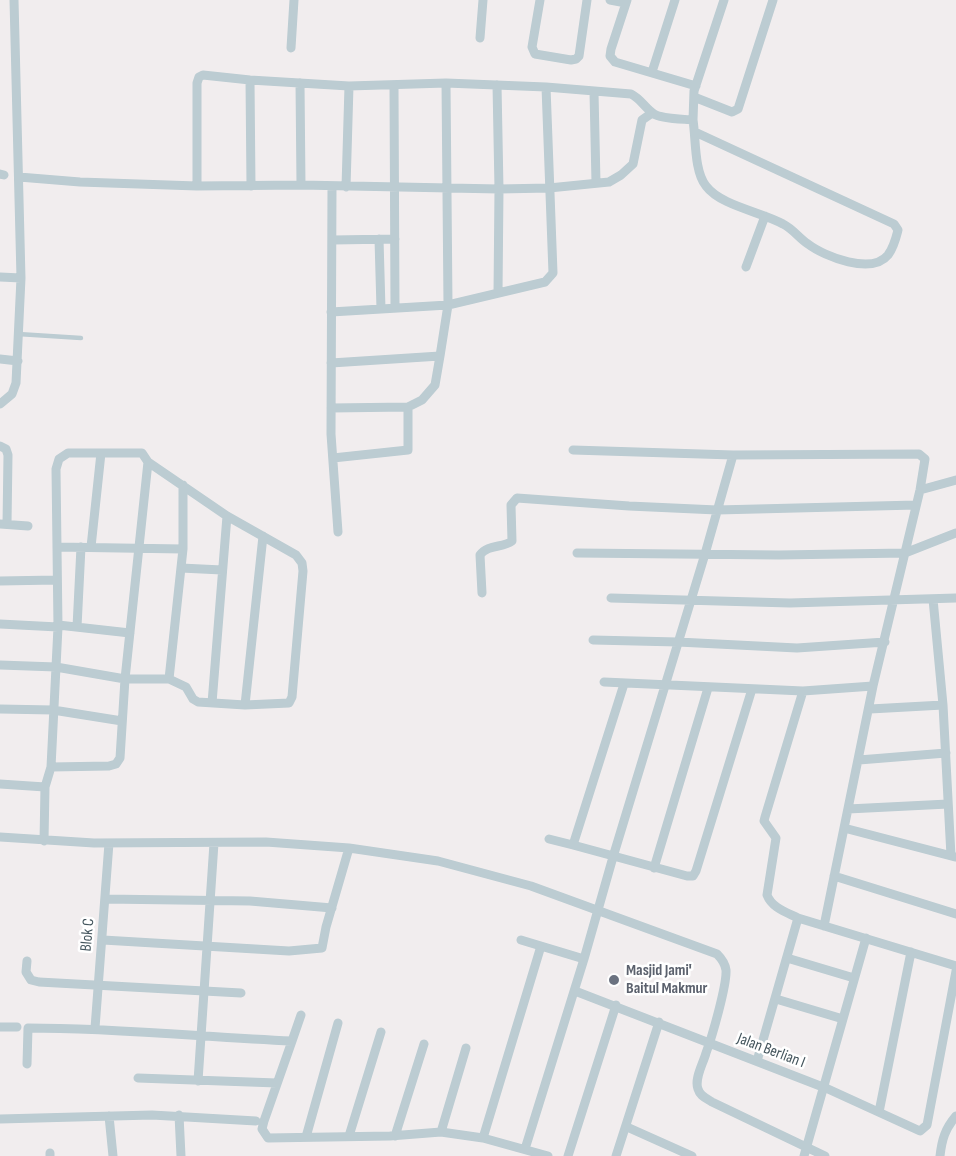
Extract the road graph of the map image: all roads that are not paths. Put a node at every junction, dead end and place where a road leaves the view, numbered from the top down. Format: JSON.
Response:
{"nodes":[{"id":1,"x":14,"y":0,"type":"edge"},
{"id":2,"x":294,"y":0,"type":"edge"},
{"id":3,"x":483,"y":0,"type":"edge"},
{"id":4,"x":540,"y":0,"type":"edge"},
{"id":5,"x":587,"y":0,"type":"edge"},
{"id":6,"x":610,"y":0,"type":"edge"},
{"id":7,"x":675,"y":0,"type":"edge"},
{"id":8,"x":724,"y":0,"type":"edge"},
{"id":9,"x":773,"y":0,"type":"edge"},
{"id":10,"x":627,"y":1,"type":"edge"},
{"id":11,"x":480,"y":38,"type":"dead end"},
{"id":12,"x":291,"y":48,"type":"dead end"},
{"id":13,"x":652,"y":72,"type":"junction"},
{"id":14,"x":249,"y":80,"type":"junction"},
{"id":15,"x":300,"y":83,"type":"junction"},
{"id":16,"x":446,"y":83,"type":"junction"},
{"id":17,"x":497,"y":85,"type":"junction"},
{"id":18,"x":348,"y":86,"type":"junction"},
{"id":19,"x":394,"y":86,"type":"junction"},
{"id":20,"x":696,"y":86,"type":"junction"},
{"id":21,"x":546,"y":87,"type":"junction"},
{"id":22,"x":594,"y":92,"type":"junction"},
{"id":23,"x":694,"y":97,"type":"junction"},
{"id":24,"x":652,"y":113,"type":"junction"},
{"id":25,"x":691,"y":120,"type":"junction"},
{"id":26,"x":695,"y":132,"type":"junction"},
{"id":27,"x":19,"y":177,"type":"junction"},
{"id":28,"x":596,"y":183,"type":"junction"},
{"id":29,"x":301,"y":185,"type":"junction"},
{"id":30,"x":197,"y":186,"type":"junction"},
{"id":31,"x":251,"y":186,"type":"junction"},
{"id":32,"x":332,"y":186,"type":"junction"},
{"id":33,"x":346,"y":187,"type":"junction"},
{"id":34,"x":396,"y":187,"type":"junction"},
{"id":35,"x":448,"y":187,"type":"junction"},
{"id":36,"x":549,"y":188,"type":"junction"},
{"id":37,"x":499,"y":189,"type":"junction"},
{"id":38,"x":765,"y":216,"type":"junction"},
{"id":39,"x":394,"y":238,"type":"junction"},
{"id":40,"x":379,"y":239,"type":"junction"},
{"id":41,"x":333,"y":240,"type":"junction"},
{"id":42,"x":746,"y":267,"type":"dead end"},
{"id":43,"x":0,"y":278,"type":"edge"},
{"id":44,"x":21,"y":278,"type":"junction"},
{"id":45,"x":498,"y":293,"type":"junction"},
{"id":46,"x":448,"y":305,"type":"junction"},
{"id":47,"x":395,"y":308,"type":"junction"},
{"id":48,"x":381,"y":309,"type":"junction"},
{"id":49,"x":331,"y":312,"type":"junction"},
{"id":50,"x":18,"y":334,"type":"junction"},
{"id":51,"x":81,"y":338,"type":"dead end"},
{"id":52,"x":440,"y":356,"type":"junction"},
{"id":53,"x":0,"y":359,"type":"edge"},
{"id":54,"x":18,"y":361,"type":"junction"},
{"id":55,"x":331,"y":363,"type":"junction"},
{"id":56,"x":0,"y":404,"type":"edge"},
{"id":57,"x":408,"y":407,"type":"junction"},
{"id":58,"x":331,"y":408,"type":"junction"},
{"id":59,"x":0,"y":446,"type":"edge"},
{"id":60,"x":573,"y":450,"type":"dead end"},
{"id":61,"x":101,"y":453,"type":"junction"},
{"id":62,"x":733,"y":455,"type":"junction"},
{"id":63,"x":333,"y":458,"type":"junction"},
{"id":64,"x":148,"y":462,"type":"junction"},
{"id":65,"x":956,"y":480,"type":"edge"},
{"id":66,"x":183,"y":484,"type":"junction"},
{"id":67,"x":920,"y":490,"type":"junction"},
{"id":68,"x":916,"y":505,"type":"junction"},
{"id":69,"x":717,"y":510,"type":"junction"},
{"id":70,"x":227,"y":516,"type":"junction"},
{"id":71,"x":3,"y":524,"type":"edge"},
{"id":72,"x":28,"y":526,"type":"dead end"},
{"id":73,"x":338,"y":531,"type":"dead end"},
{"id":74,"x":956,"y":533,"type":"edge"},
{"id":75,"x":263,"y":536,"type":"junction"},
{"id":76,"x":57,"y":547,"type":"junction"},
{"id":77,"x":86,"y":547,"type":"junction"},
{"id":78,"x":137,"y":548,"type":"junction"},
{"id":79,"x":183,"y":549,"type":"junction"},
{"id":80,"x":577,"y":553,"type":"dead end"},
{"id":81,"x":905,"y":553,"type":"junction"},
{"id":82,"x":705,"y":554,"type":"junction"},
{"id":83,"x":181,"y":567,"type":"junction"},
{"id":84,"x":222,"y":570,"type":"junction"},
{"id":85,"x":56,"y":580,"type":"junction"},
{"id":86,"x":0,"y":581,"type":"edge"},
{"id":87,"x":482,"y":593,"type":"dead end"},
{"id":88,"x":611,"y":598,"type":"dead end"},
{"id":89,"x":956,"y":598,"type":"edge"},
{"id":90,"x":691,"y":599,"type":"junction"},
{"id":91,"x":893,"y":599,"type":"junction"},
{"id":92,"x":933,"y":599,"type":"junction"},
{"id":93,"x":0,"y":624,"type":"edge"},
{"id":94,"x":58,"y":626,"type":"junction"},
{"id":95,"x":77,"y":627,"type":"junction"},
{"id":96,"x":130,"y":633,"type":"junction"},
{"id":97,"x":593,"y":640,"type":"dead end"},
{"id":98,"x":678,"y":642,"type":"junction"},
{"id":99,"x":885,"y":642,"type":"junction"},
{"id":100,"x":0,"y":665,"type":"edge"},
{"id":101,"x":56,"y":667,"type":"junction"},
{"id":102,"x":125,"y":679,"type":"junction"},
{"id":103,"x":169,"y":679,"type":"junction"},
{"id":104,"x":604,"y":682,"type":"dead end"},
{"id":105,"x":624,"y":684,"type":"junction"},
{"id":106,"x":665,"y":684,"type":"junction"},
{"id":107,"x":873,"y":686,"type":"junction"},
{"id":108,"x":708,"y":688,"type":"junction"},
{"id":109,"x":752,"y":689,"type":"junction"},
{"id":110,"x":803,"y":691,"type":"junction"},
{"id":111,"x":212,"y":703,"type":"junction"},
{"id":112,"x":245,"y":705,"type":"junction"},
{"id":113,"x":943,"y":705,"type":"junction"},
{"id":114,"x":0,"y":709,"type":"edge"},
{"id":115,"x":870,"y":709,"type":"junction"},
{"id":116,"x":53,"y":710,"type":"junction"},
{"id":117,"x":122,"y":721,"type":"junction"},
{"id":118,"x":946,"y":753,"type":"junction"},
{"id":119,"x":859,"y":760,"type":"junction"},
{"id":120,"x":51,"y":767,"type":"junction"},
{"id":121,"x":0,"y":784,"type":"edge"},
{"id":122,"x":45,"y":788,"type":"junction"},
{"id":123,"x":948,"y":804,"type":"junction"},
{"id":124,"x":848,"y":809,"type":"junction"},
{"id":125,"x":844,"y":828,"type":"junction"},
{"id":126,"x":0,"y":837,"type":"edge"},
{"id":127,"x":549,"y":839,"type":"dead end"},
{"id":128,"x":44,"y":841,"type":"junction"},
{"id":129,"x":109,"y":843,"type":"junction"},
{"id":130,"x":214,"y":843,"type":"junction"},
{"id":131,"x":573,"y":845,"type":"junction"},
{"id":132,"x":349,"y":848,"type":"junction"},
{"id":133,"x":954,"y":856,"type":"edge"},
{"id":134,"x":613,"y":857,"type":"junction"},
{"id":135,"x":654,"y":868,"type":"junction"},
{"id":136,"x":834,"y":876,"type":"junction"},
{"id":137,"x":105,"y":899,"type":"junction"},
{"id":138,"x":210,"y":901,"type":"junction"},
{"id":139,"x":332,"y":908,"type":"junction"},
{"id":140,"x":598,"y":910,"type":"junction"},
{"id":141,"x":956,"y":914,"type":"edge"},
{"id":142,"x":798,"y":918,"type":"junction"},
{"id":143,"x":824,"y":926,"type":"junction"},
{"id":144,"x":866,"y":938,"type":"junction"},
{"id":145,"x":103,"y":940,"type":"junction"},
{"id":146,"x":521,"y":940,"type":"dead end"},
{"id":147,"x":206,"y":946,"type":"junction"},
{"id":148,"x":541,"y":946,"type":"junction"},
{"id":149,"x":911,"y":952,"type":"junction"},
{"id":150,"x":787,"y":958,"type":"junction"},
{"id":151,"x":584,"y":959,"type":"junction"},
{"id":152,"x":27,"y":961,"type":"dead end"},
{"id":153,"x":956,"y":966,"type":"edge"},
{"id":154,"x":956,"y":971,"type":"edge"},
{"id":155,"x":854,"y":978,"type":"junction"},
{"id":156,"x":98,"y":984,"type":"junction"},
{"id":157,"x":204,"y":991,"type":"junction"},
{"id":158,"x":574,"y":991,"type":"junction"},
{"id":159,"x":241,"y":993,"type":"dead end"},
{"id":160,"x":776,"y":999,"type":"junction"},
{"id":161,"x":616,"y":1005,"type":"junction"},
{"id":162,"x":301,"y":1015,"type":"dead end"},
{"id":163,"x":843,"y":1019,"type":"junction"},
{"id":164,"x":659,"y":1022,"type":"junction"},
{"id":165,"x":338,"y":1023,"type":"dead end"},
{"id":166,"x":0,"y":1027,"type":"edge"},
{"id":167,"x":17,"y":1028,"type":"dead end"},
{"id":168,"x":95,"y":1028,"type":"junction"},
{"id":169,"x":381,"y":1032,"type":"dead end"},
{"id":170,"x":201,"y":1037,"type":"junction"},
{"id":171,"x":292,"y":1041,"type":"junction"},
{"id":172,"x":710,"y":1043,"type":"junction"},
{"id":173,"x":424,"y":1044,"type":"dead end"},
{"id":174,"x":466,"y":1048,"type":"dead end"},
{"id":175,"x":757,"y":1061,"type":"junction"},
{"id":176,"x":27,"y":1064,"type":"dead end"},
{"id":177,"x":138,"y":1078,"type":"dead end"},
{"id":178,"x":198,"y":1080,"type":"junction"},
{"id":179,"x":277,"y":1083,"type":"junction"},
{"id":180,"x":822,"y":1087,"type":"junction"},
{"id":181,"x":879,"y":1112,"type":"junction"},
{"id":182,"x":178,"y":1115,"type":"junction"},
{"id":183,"x":109,"y":1116,"type":"junction"},
{"id":184,"x":956,"y":1116,"type":"edge"},
{"id":185,"x":0,"y":1119,"type":"edge"},
{"id":186,"x":256,"y":1121,"type":"dead end"},
{"id":187,"x":627,"y":1127,"type":"junction"},
{"id":188,"x":441,"y":1132,"type":"junction"},
{"id":189,"x":349,"y":1136,"type":"junction"},
{"id":190,"x":395,"y":1136,"type":"junction"},
{"id":191,"x":306,"y":1137,"type":"junction"},
{"id":192,"x":483,"y":1138,"type":"junction"},
{"id":193,"x":525,"y":1149,"type":"junction"},
{"id":194,"x":806,"y":1152,"type":"edge"},
{"id":195,"x":113,"y":1156,"type":"edge"},
{"id":196,"x":181,"y":1156,"type":"edge"},
{"id":197,"x":548,"y":1156,"type":"edge"},
{"id":198,"x":568,"y":1156,"type":"edge"},
{"id":199,"x":616,"y":1156,"type":"edge"},
{"id":200,"x":692,"y":1156,"type":"edge"},
{"id":201,"x":825,"y":1156,"type":"edge"},
{"id":202,"x":940,"y":1156,"type":"edge"}],
"edges":[{"from":1,"to":27,"type":"street"},
{"from":2,"to":12,"type":"street"},
{"from":3,"to":11,"type":"street"},
{"from":4,"to":5,"type":"street"},
{"from":6,"to":10,"type":"street"},
{"from":7,"to":13,"type":"street"},
{"from":8,"to":20,"type":"street"},
{"from":9,"to":23,"type":"street"},
{"from":10,"to":13,"type":"street"},
{"from":13,"to":20,"type":"street"},
{"from":14,"to":15,"type":"street"},
{"from":14,"to":30,"type":"street"},
{"from":14,"to":31,"type":"street"},
{"from":15,"to":18,"type":"street"},
{"from":15,"to":29,"type":"street"},
{"from":16,"to":17,"type":"street"},
{"from":16,"to":19,"type":"street"},
{"from":16,"to":35,"type":"street"},
{"from":17,"to":21,"type":"street"},
{"from":17,"to":37,"type":"street"},
{"from":18,"to":19,"type":"street"},
{"from":18,"to":33,"type":"street"},
{"from":19,"to":34,"type":"street"},
{"from":20,"to":23,"type":"street"},
{"from":21,"to":22,"type":"street"},
{"from":21,"to":36,"type":"street"},
{"from":22,"to":24,"type":"street"},
{"from":22,"to":28,"type":"street"},
{"from":23,"to":25,"type":"street"},
{"from":24,"to":25,"type":"street"},
{"from":24,"to":28,"type":"street"},
{"from":25,"to":26,"type":"street"},
{"from":26,"to":38,"type":"street"},
{"from":26,"to":38,"type":"street"},
{"from":27,"to":30,"type":"street"},
{"from":27,"to":44,"type":"street"},
{"from":28,"to":36,"type":"street"},
{"from":29,"to":31,"type":"street"},
{"from":29,"to":32,"type":"street"},
{"from":30,"to":31,"type":"street"},
{"from":32,"to":33,"type":"street"},
{"from":32,"to":41,"type":"street"},
{"from":33,"to":34,"type":"street"},
{"from":34,"to":35,"type":"street"},
{"from":34,"to":39,"type":"street"},
{"from":35,"to":37,"type":"street"},
{"from":35,"to":46,"type":"street"},
{"from":36,"to":37,"type":"street"},
{"from":36,"to":45,"type":"street"},
{"from":37,"to":45,"type":"street"},
{"from":38,"to":42,"type":"street"},
{"from":39,"to":40,"type":"street"},
{"from":39,"to":47,"type":"street"},
{"from":40,"to":41,"type":"street"},
{"from":40,"to":48,"type":"street"},
{"from":41,"to":49,"type":"street"},
{"from":43,"to":44,"type":"street"},
{"from":44,"to":50,"type":"street"},
{"from":45,"to":46,"type":"street"},
{"from":46,"to":47,"type":"street"},
{"from":46,"to":52,"type":"street"},
{"from":47,"to":48,"type":"street"},
{"from":48,"to":49,"type":"street"},
{"from":49,"to":55,"type":"street"},
{"from":50,"to":51,"type":"lane"},
{"from":50,"to":54,"type":"street"},
{"from":52,"to":55,"type":"street"},
{"from":52,"to":57,"type":"street"},
{"from":53,"to":54,"type":"street"},
{"from":54,"to":56,"type":"street"},
{"from":55,"to":58,"type":"street"},
{"from":57,"to":58,"type":"street"},
{"from":57,"to":63,"type":"street"},
{"from":58,"to":63,"type":"street"},
{"from":59,"to":71,"type":"street"},
{"from":60,"to":62,"type":"street"},
{"from":61,"to":64,"type":"street"},
{"from":61,"to":76,"type":"street"},
{"from":61,"to":77,"type":"street"},
{"from":62,"to":67,"type":"street"},
{"from":62,"to":69,"type":"street"},
{"from":63,"to":73,"type":"street"},
{"from":64,"to":66,"type":"street"},
{"from":64,"to":78,"type":"street"},
{"from":65,"to":67,"type":"street"},
{"from":66,"to":70,"type":"street"},
{"from":66,"to":79,"type":"street"},
{"from":67,"to":68,"type":"street"},
{"from":68,"to":69,"type":"street"},
{"from":68,"to":81,"type":"street"},
{"from":69,"to":82,"type":"street"},
{"from":69,"to":87,"type":"street"},
{"from":70,"to":75,"type":"street"},
{"from":70,"to":84,"type":"street"},
{"from":71,"to":72,"type":"street"},
{"from":74,"to":81,"type":"street"},
{"from":75,"to":112,"type":"street"},
{"from":75,"to":112,"type":"street"},
{"from":76,"to":77,"type":"street"},
{"from":76,"to":85,"type":"street"},
{"from":77,"to":78,"type":"street"},
{"from":77,"to":95,"type":"street"},
{"from":78,"to":79,"type":"street"},
{"from":78,"to":96,"type":"street"},
{"from":79,"to":83,"type":"street"},
{"from":80,"to":82,"type":"street"},
{"from":81,"to":82,"type":"street"},
{"from":81,"to":91,"type":"street"},
{"from":82,"to":90,"type":"street"},
{"from":83,"to":84,"type":"street"},
{"from":83,"to":103,"type":"street"},
{"from":84,"to":111,"type":"street"},
{"from":85,"to":86,"type":"street"},
{"from":85,"to":94,"type":"street"},
{"from":88,"to":90,"type":"street"},
{"from":89,"to":92,"type":"street"},
{"from":90,"to":91,"type":"street"},
{"from":90,"to":98,"type":"street"},
{"from":91,"to":92,"type":"street"},
{"from":91,"to":99,"type":"street"},
{"from":92,"to":113,"type":"street"},
{"from":93,"to":94,"type":"street"},
{"from":94,"to":95,"type":"street"},
{"from":94,"to":101,"type":"street"},
{"from":95,"to":96,"type":"street"},
{"from":96,"to":102,"type":"street"},
{"from":97,"to":98,"type":"street"},
{"from":98,"to":99,"type":"street"},
{"from":98,"to":106,"type":"street"},
{"from":99,"to":107,"type":"street"},
{"from":100,"to":101,"type":"street"},
{"from":101,"to":102,"type":"street"},
{"from":101,"to":116,"type":"street"},
{"from":102,"to":103,"type":"street"},
{"from":102,"to":117,"type":"street"},
{"from":103,"to":111,"type":"street"},
{"from":104,"to":105,"type":"street"},
{"from":105,"to":106,"type":"street"},
{"from":105,"to":131,"type":"street"},
{"from":106,"to":108,"type":"street"},
{"from":106,"to":134,"type":"street"},
{"from":107,"to":110,"type":"street"},
{"from":107,"to":115,"type":"street"},
{"from":108,"to":109,"type":"street"},
{"from":108,"to":135,"type":"street"},
{"from":109,"to":110,"type":"street"},
{"from":109,"to":135,"type":"street"},
{"from":110,"to":142,"type":"street"},
{"from":111,"to":112,"type":"street"},
{"from":113,"to":115,"type":"street"},
{"from":113,"to":118,"type":"street"},
{"from":114,"to":116,"type":"street"},
{"from":115,"to":119,"type":"street"},
{"from":116,"to":117,"type":"street"},
{"from":116,"to":120,"type":"street"},
{"from":117,"to":120,"type":"street"},
{"from":118,"to":119,"type":"street"},
{"from":118,"to":123,"type":"street"},
{"from":119,"to":124,"type":"street"},
{"from":120,"to":122,"type":"street"},
{"from":121,"to":122,"type":"street"},
{"from":122,"to":128,"type":"street"},
{"from":123,"to":124,"type":"street"},
{"from":123,"to":133,"type":"street"},
{"from":124,"to":125,"type":"street"},
{"from":125,"to":133,"type":"street"},
{"from":125,"to":136,"type":"street"},
{"from":126,"to":128,"type":"street"},
{"from":127,"to":131,"type":"street"},
{"from":128,"to":129,"type":"street"},
{"from":129,"to":130,"type":"street"},
{"from":129,"to":137,"type":"street","name":"Blok C"},
{"from":130,"to":132,"type":"street"},
{"from":130,"to":138,"type":"street"},
{"from":131,"to":134,"type":"street"},
{"from":132,"to":139,"type":"street"},
{"from":132,"to":140,"type":"street"},
{"from":134,"to":135,"type":"street"},
{"from":134,"to":140,"type":"street"},
{"from":136,"to":141,"type":"street"},
{"from":136,"to":143,"type":"street"},
{"from":137,"to":138,"type":"street"},
{"from":137,"to":145,"type":"street","name":"Blok C"},
{"from":138,"to":139,"type":"street"},
{"from":138,"to":147,"type":"street"},
{"from":139,"to":147,"type":"street"},
{"from":140,"to":151,"type":"street"},
{"from":140,"to":172,"type":"street"},
{"from":142,"to":143,"type":"street"},
{"from":142,"to":150,"type":"street"},
{"from":143,"to":144,"type":"street"},
{"from":144,"to":149,"type":"street"},
{"from":144,"to":155,"type":"street"},
{"from":145,"to":147,"type":"street"},
{"from":145,"to":156,"type":"street","name":"Blok C"},
{"from":146,"to":148,"type":"street"},
{"from":147,"to":157,"type":"street"},
{"from":148,"to":151,"type":"street"},
{"from":148,"to":192,"type":"street"},
{"from":149,"to":153,"type":"street"},
{"from":149,"to":181,"type":"street"},
{"from":150,"to":155,"type":"street"},
{"from":150,"to":160,"type":"street"},
{"from":151,"to":158,"type":"street"},
{"from":152,"to":156,"type":"street"},
{"from":154,"to":181,"type":"street","name":"Jalan Berlian I"},
{"from":155,"to":163,"type":"street"},
{"from":156,"to":157,"type":"street"},
{"from":156,"to":168,"type":"street","name":"Blok C"},
{"from":157,"to":159,"type":"street"},
{"from":157,"to":170,"type":"street"},
{"from":158,"to":161,"type":"street","name":"Jalan Berlian I"},
{"from":158,"to":193,"type":"street"},
{"from":160,"to":163,"type":"street"},
{"from":160,"to":175,"type":"street"},
{"from":161,"to":164,"type":"street","name":"Jalan Berlian I"},
{"from":161,"to":198,"type":"street"},
{"from":162,"to":171,"type":"street"},
{"from":163,"to":180,"type":"street"},
{"from":164,"to":172,"type":"street","name":"Jalan Berlian I"},
{"from":164,"to":187,"type":"street"},
{"from":165,"to":191,"type":"street"},
{"from":166,"to":167,"type":"street"},
{"from":168,"to":170,"type":"street"},
{"from":168,"to":176,"type":"street"},
{"from":169,"to":189,"type":"street"},
{"from":170,"to":171,"type":"street"},
{"from":170,"to":178,"type":"street"},
{"from":171,"to":179,"type":"street"},
{"from":172,"to":175,"type":"street","name":"Jalan Berlian I"},
{"from":172,"to":194,"type":"street"},
{"from":173,"to":190,"type":"street"},
{"from":174,"to":188,"type":"street"},
{"from":175,"to":180,"type":"street","name":"Jalan Berlian I"},
{"from":177,"to":178,"type":"street"},
{"from":178,"to":179,"type":"street"},
{"from":179,"to":191,"type":"street"},
{"from":180,"to":181,"type":"street","name":"Jalan Berlian I"},
{"from":180,"to":194,"type":"street"},
{"from":182,"to":183,"type":"street"},
{"from":182,"to":186,"type":"street"},
{"from":182,"to":196,"type":"street"},
{"from":183,"to":185,"type":"street"},
{"from":183,"to":195,"type":"street"},
{"from":184,"to":202,"type":"street"},
{"from":187,"to":199,"type":"street"},
{"from":187,"to":200,"type":"street"},
{"from":188,"to":190,"type":"street"},
{"from":188,"to":192,"type":"street"},
{"from":189,"to":190,"type":"street"},
{"from":189,"to":191,"type":"street"},
{"from":192,"to":193,"type":"street"},
{"from":193,"to":197,"type":"street"},
{"from":194,"to":201,"type":"street"}]}
